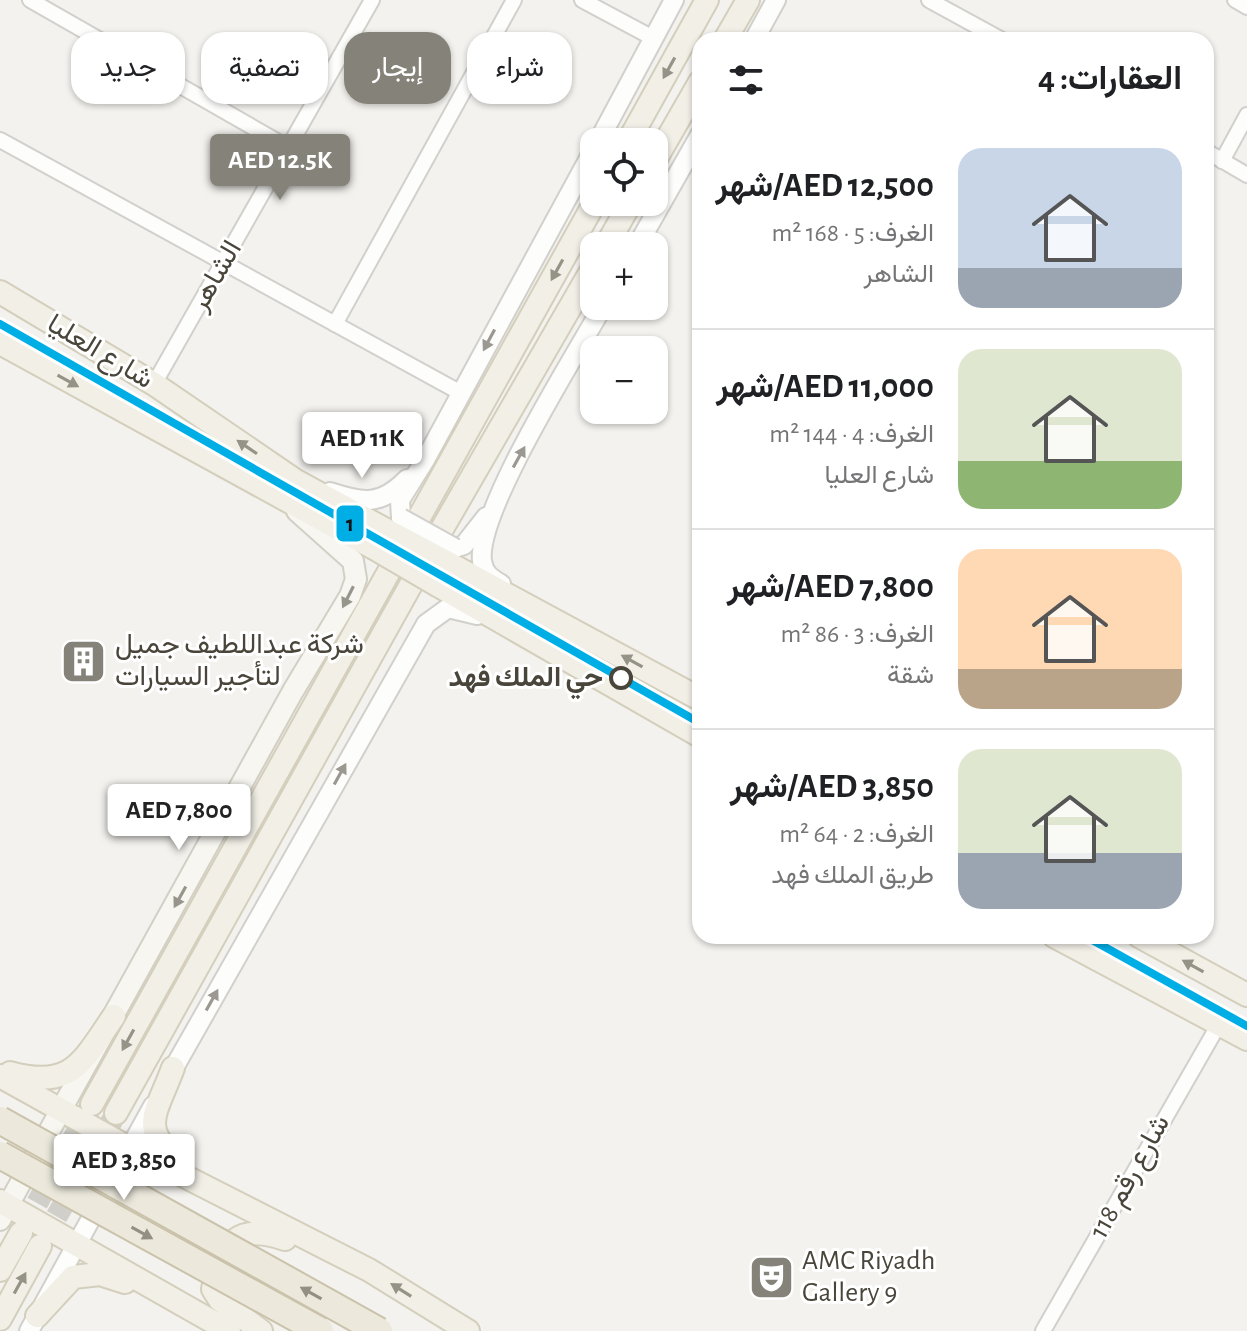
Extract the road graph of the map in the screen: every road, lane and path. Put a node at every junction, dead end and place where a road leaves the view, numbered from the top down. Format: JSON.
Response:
{"nodes":[{"id":1,"x":30,"y":0,"type":"edge"},
{"id":2,"x":372,"y":0,"type":"edge"},
{"id":3,"x":514,"y":0,"type":"edge"},
{"id":4,"x":582,"y":0,"type":"edge"},
{"id":5,"x":674,"y":0,"type":"edge"},
{"id":6,"x":707,"y":0,"type":"edge"},
{"id":7,"x":748,"y":0,"type":"edge"},
{"id":8,"x":776,"y":0,"type":"edge"},
{"id":9,"x":929,"y":0,"type":"edge"},
{"id":10,"x":1235,"y":0,"type":"edge"},
{"id":11,"x":956,"y":6,"type":"edge"},
{"id":12,"x":1247,"y":7,"type":"edge"},
{"id":13,"x":730,"y":32,"type":"edge"},
{"id":14,"x":758,"y":32,"type":"edge"},
{"id":15,"x":991,"y":32,"type":"edge"},
{"id":16,"x":653,"y":38,"type":"junction"},
{"id":17,"x":692,"y":96,"type":"edge"},
{"id":18,"x":1247,"y":115,"type":"edge"},
{"id":19,"x":605,"y":128,"type":"edge"},
{"id":20,"x":636,"y":128,"type":"edge"},
{"id":21,"x":668,"y":138,"type":"edge"},
{"id":22,"x":0,"y":140,"type":"edge"},
{"id":23,"x":289,"y":148,"type":"junction"},
{"id":24,"x":692,"y":149,"type":"edge"},
{"id":25,"x":1214,"y":156,"type":"edge"},
{"id":26,"x":1222,"y":161,"type":"junction"},
{"id":27,"x":580,"y":175,"type":"edge"},
{"id":28,"x":1247,"y":175,"type":"edge"},
{"id":29,"x":587,"y":216,"type":"edge"},
{"id":30,"x":645,"y":232,"type":"edge"},
{"id":31,"x":223,"y":262,"type":"junction"},
{"id":32,"x":580,"y":290,"type":"edge"},
{"id":33,"x":0,"y":292,"type":"edge"},
{"id":34,"x":595,"y":320,"type":"edge"},
{"id":35,"x":335,"y":324,"type":"junction"},
{"id":36,"x":0,"y":343,"type":"edge"},
{"id":37,"x":154,"y":384,"type":"junction"},
{"id":38,"x":461,"y":393,"type":"junction"},
{"id":39,"x":425,"y":460,"type":"junction"},
{"id":40,"x":289,"y":489,"type":"junction"},
{"id":41,"x":493,"y":504,"type":"junction"},
{"id":42,"x":387,"y":532,"type":"junction"},
{"id":43,"x":452,"y":556,"type":"junction"},
{"id":44,"x":539,"y":611,"type":"junction"},
{"id":45,"x":521,"y":632,"type":"junction"},
{"id":46,"x":692,"y":695,"type":"edge"},
{"id":47,"x":692,"y":731,"type":"edge"},
{"id":48,"x":1072,"y":944,"type":"edge"},
{"id":49,"x":1078,"y":944,"type":"edge"},
{"id":50,"x":1154,"y":944,"type":"edge"},
{"id":51,"x":1089,"y":952,"type":"junction"},
{"id":52,"x":1247,"y":995,"type":"edge"},
{"id":53,"x":114,"y":1016,"type":"junction"},
{"id":54,"x":1219,"y":1024,"type":"junction"},
{"id":55,"x":1247,"y":1039,"type":"edge"},
{"id":56,"x":173,"y":1068,"type":"junction"},
{"id":57,"x":0,"y":1073,"type":"edge"},
{"id":58,"x":92,"y":1104,"type":"tunnel mouth"},
{"id":59,"x":63,"y":1110,"type":"junction"},
{"id":60,"x":116,"y":1113,"type":"tunnel mouth"},
{"id":61,"x":0,"y":1120,"type":"edge"},
{"id":62,"x":131,"y":1149,"type":"junction"},
{"id":63,"x":0,"y":1155,"type":"edge"},
{"id":64,"x":227,"y":1198,"type":"junction"},
{"id":65,"x":3,"y":1209,"type":"edge"},
{"id":66,"x":21,"y":1233,"type":"tunnel mouth"},
{"id":67,"x":76,"y":1242,"type":"junction"},
{"id":68,"x":40,"y":1246,"type":"tunnel mouth"},
{"id":69,"x":358,"y":1264,"type":"junction"},
{"id":70,"x":0,"y":1270,"type":"edge"},
{"id":71,"x":165,"y":1295,"type":"junction"},
{"id":72,"x":0,"y":1319,"type":"edge"},
{"id":73,"x":33,"y":1324,"type":"edge"},
{"id":74,"x":220,"y":1329,"type":"edge"},
{"id":75,"x":261,"y":1331,"type":"edge"},
{"id":76,"x":320,"y":1331,"type":"edge"},
{"id":77,"x":379,"y":1331,"type":"edge"},
{"id":78,"x":468,"y":1331,"type":"edge"},
{"id":79,"x":1043,"y":1331,"type":"edge"}],
"edges":[{"from":1,"to":23,"type":"street"},
{"from":2,"to":23,"type":"street","name":"الشاهر"},
{"from":3,"to":35,"type":"street"},
{"from":4,"to":16,"type":"street"},
{"from":5,"to":16,"type":"street"},
{"from":6,"to":20,"type":"main road","one_way":true},
{"from":7,"to":13,"type":"main road"},
{"from":8,"to":14,"type":"street"},
{"from":9,"to":11,"type":"street"},
{"from":10,"to":12,"type":"street"},
{"from":11,"to":15,"type":"street"},
{"from":16,"to":19,"type":"street"},
{"from":17,"to":21,"type":"main road"},
{"from":18,"to":26,"type":"street"},
{"from":22,"to":31,"type":"street"},
{"from":23,"to":31,"type":"street","name":"الشاهر"},
{"from":24,"to":30,"type":"street"},
{"from":25,"to":26,"type":"street"},
{"from":26,"to":28,"type":"street"},
{"from":27,"to":38,"type":"street","one_way":true},
{"from":29,"to":58,"type":"main road","one_way":true},
{"from":31,"to":35,"type":"street"},
{"from":31,"to":37,"type":"street","name":"الشاهر"},
{"from":32,"to":60,"type":"main road"},
{"from":33,"to":37,"type":"main road","name":"شارع العليا"},
{"from":41,"to":34,"type":"street","one_way":true},
{"from":35,"to":38,"type":"street"},
{"from":36,"to":40,"type":"main road","name":"شارع العليا","one_way":true},
{"from":40,"to":37,"type":"main road","name":"شارع العليا","one_way":true},
{"from":38,"to":39,"type":"street"},
{"from":39,"to":40,"type":"street"},
{"from":39,"to":42,"type":"street"},
{"from":40,"to":42,"type":"main road","name":"شارع العليا"},
{"from":40,"to":53,"type":"main road","one_way":true},
{"from":41,"to":43,"type":"street"},
{"from":41,"to":44,"type":"street"},
{"from":42,"to":43,"type":"main road","name":"شارع العليا","bridge":true},
{"from":42,"to":45,"type":"main road","name":"شارع العليا","bridge":true},
{"from":43,"to":44,"type":"main road","name":"شارع العليا"},
{"from":46,"to":44,"type":"main road","name":"شارع العليا","one_way":true},
{"from":45,"to":47,"type":"main road","name":"شارع العليا"},
{"from":56,"to":45,"type":"street","one_way":true},
{"from":48,"to":51,"type":"main road"},
{"from":49,"to":51,"type":"main road"},
{"from":52,"to":50,"type":"main road","one_way":true},
{"from":51,"to":54,"type":"main road"},
{"from":53,"to":57,"type":"main road"},
{"from":53,"to":59,"type":"main road"},
{"from":54,"to":55,"type":"main road"},
{"from":54,"to":79,"type":"street","name":"شارع رقم 118"},
{"from":56,"to":62,"type":"street"},
{"from":56,"to":64,"type":"main road"},
{"from":57,"to":59,"type":"main road"},
{"from":59,"to":62,"type":"main road"},
{"from":59,"to":65,"type":"main road"},
{"from":77,"to":61,"type":"highway","one_way":true,"bridge":true},
{"from":62,"to":64,"type":"main road"},
{"from":62,"to":67,"type":"street"},
{"from":63,"to":76,"type":"highway","one_way":true,"bridge":true},
{"from":64,"to":69,"type":"main road"},
{"from":65,"to":67,"type":"main road"},
{"from":66,"to":70,"type":"main road"},
{"from":67,"to":71,"type":"main road"},
{"from":67,"to":73,"type":"street"},
{"from":72,"to":68,"type":"main road","one_way":true},
{"from":69,"to":75,"type":"main road"},
{"from":78,"to":69,"type":"main road","one_way":true},
{"from":71,"to":73,"type":"main road"},
{"from":71,"to":74,"type":"main road"}]}
